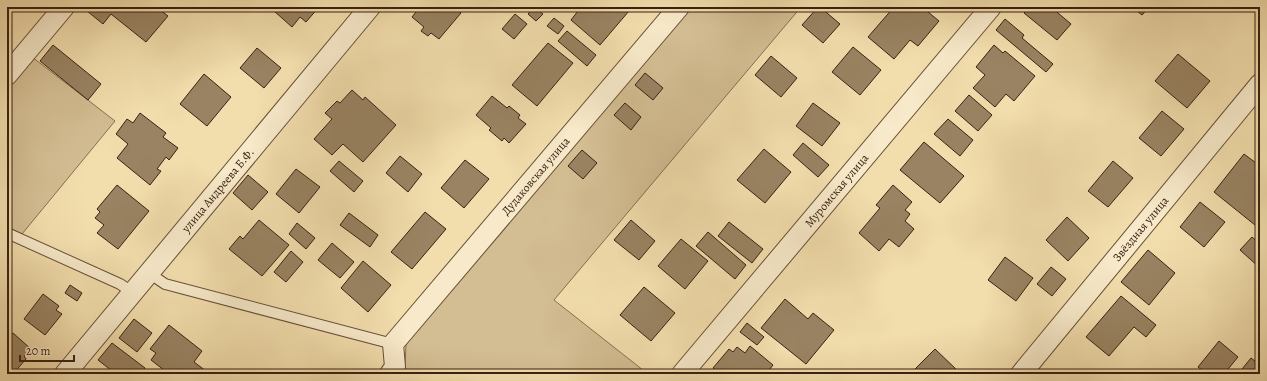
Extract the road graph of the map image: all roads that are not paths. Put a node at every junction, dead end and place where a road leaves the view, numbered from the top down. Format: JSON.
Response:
{"nodes":[{"id":1,"x":64,"y":7,"type":"edge"},
{"id":2,"x":370,"y":7,"type":"edge"},
{"id":3,"x":679,"y":7,"type":"edge"},
{"id":4,"x":991,"y":7,"type":"edge"},
{"id":5,"x":7,"y":75,"type":"edge"},
{"id":6,"x":1260,"y":84,"type":"edge"},
{"id":7,"x":7,"y":233,"type":"edge"},
{"id":8,"x":149,"y":274,"type":"junction"},
{"id":9,"x":132,"y":292,"type":"junction"},
{"id":10,"x":393,"y":344,"type":"junction"},
{"id":11,"x":65,"y":374,"type":"edge"},
{"id":12,"x":390,"y":374,"type":"edge"},
{"id":13,"x":682,"y":374,"type":"edge"},
{"id":14,"x":1021,"y":374,"type":"edge"}],
"edges":[{"from":1,"to":5,"type":"street"},
{"from":2,"to":8,"type":"street","name":"улица Андреева Б.Ф."},
{"from":3,"to":10,"type":"street","name":"Дудаковская улица"},
{"from":4,"to":13,"type":"street","name":"Муромская улица"},
{"from":6,"to":14,"type":"street","name":"Звёздная улица"},
{"from":7,"to":9,"type":"lane"},
{"from":8,"to":9,"type":"street","name":"улица Андреева Б.Ф."},
{"from":8,"to":10,"type":"lane"},
{"from":9,"to":11,"type":"street","name":"улица Андреева Б.Ф."},
{"from":10,"to":12,"type":"street"}]}
